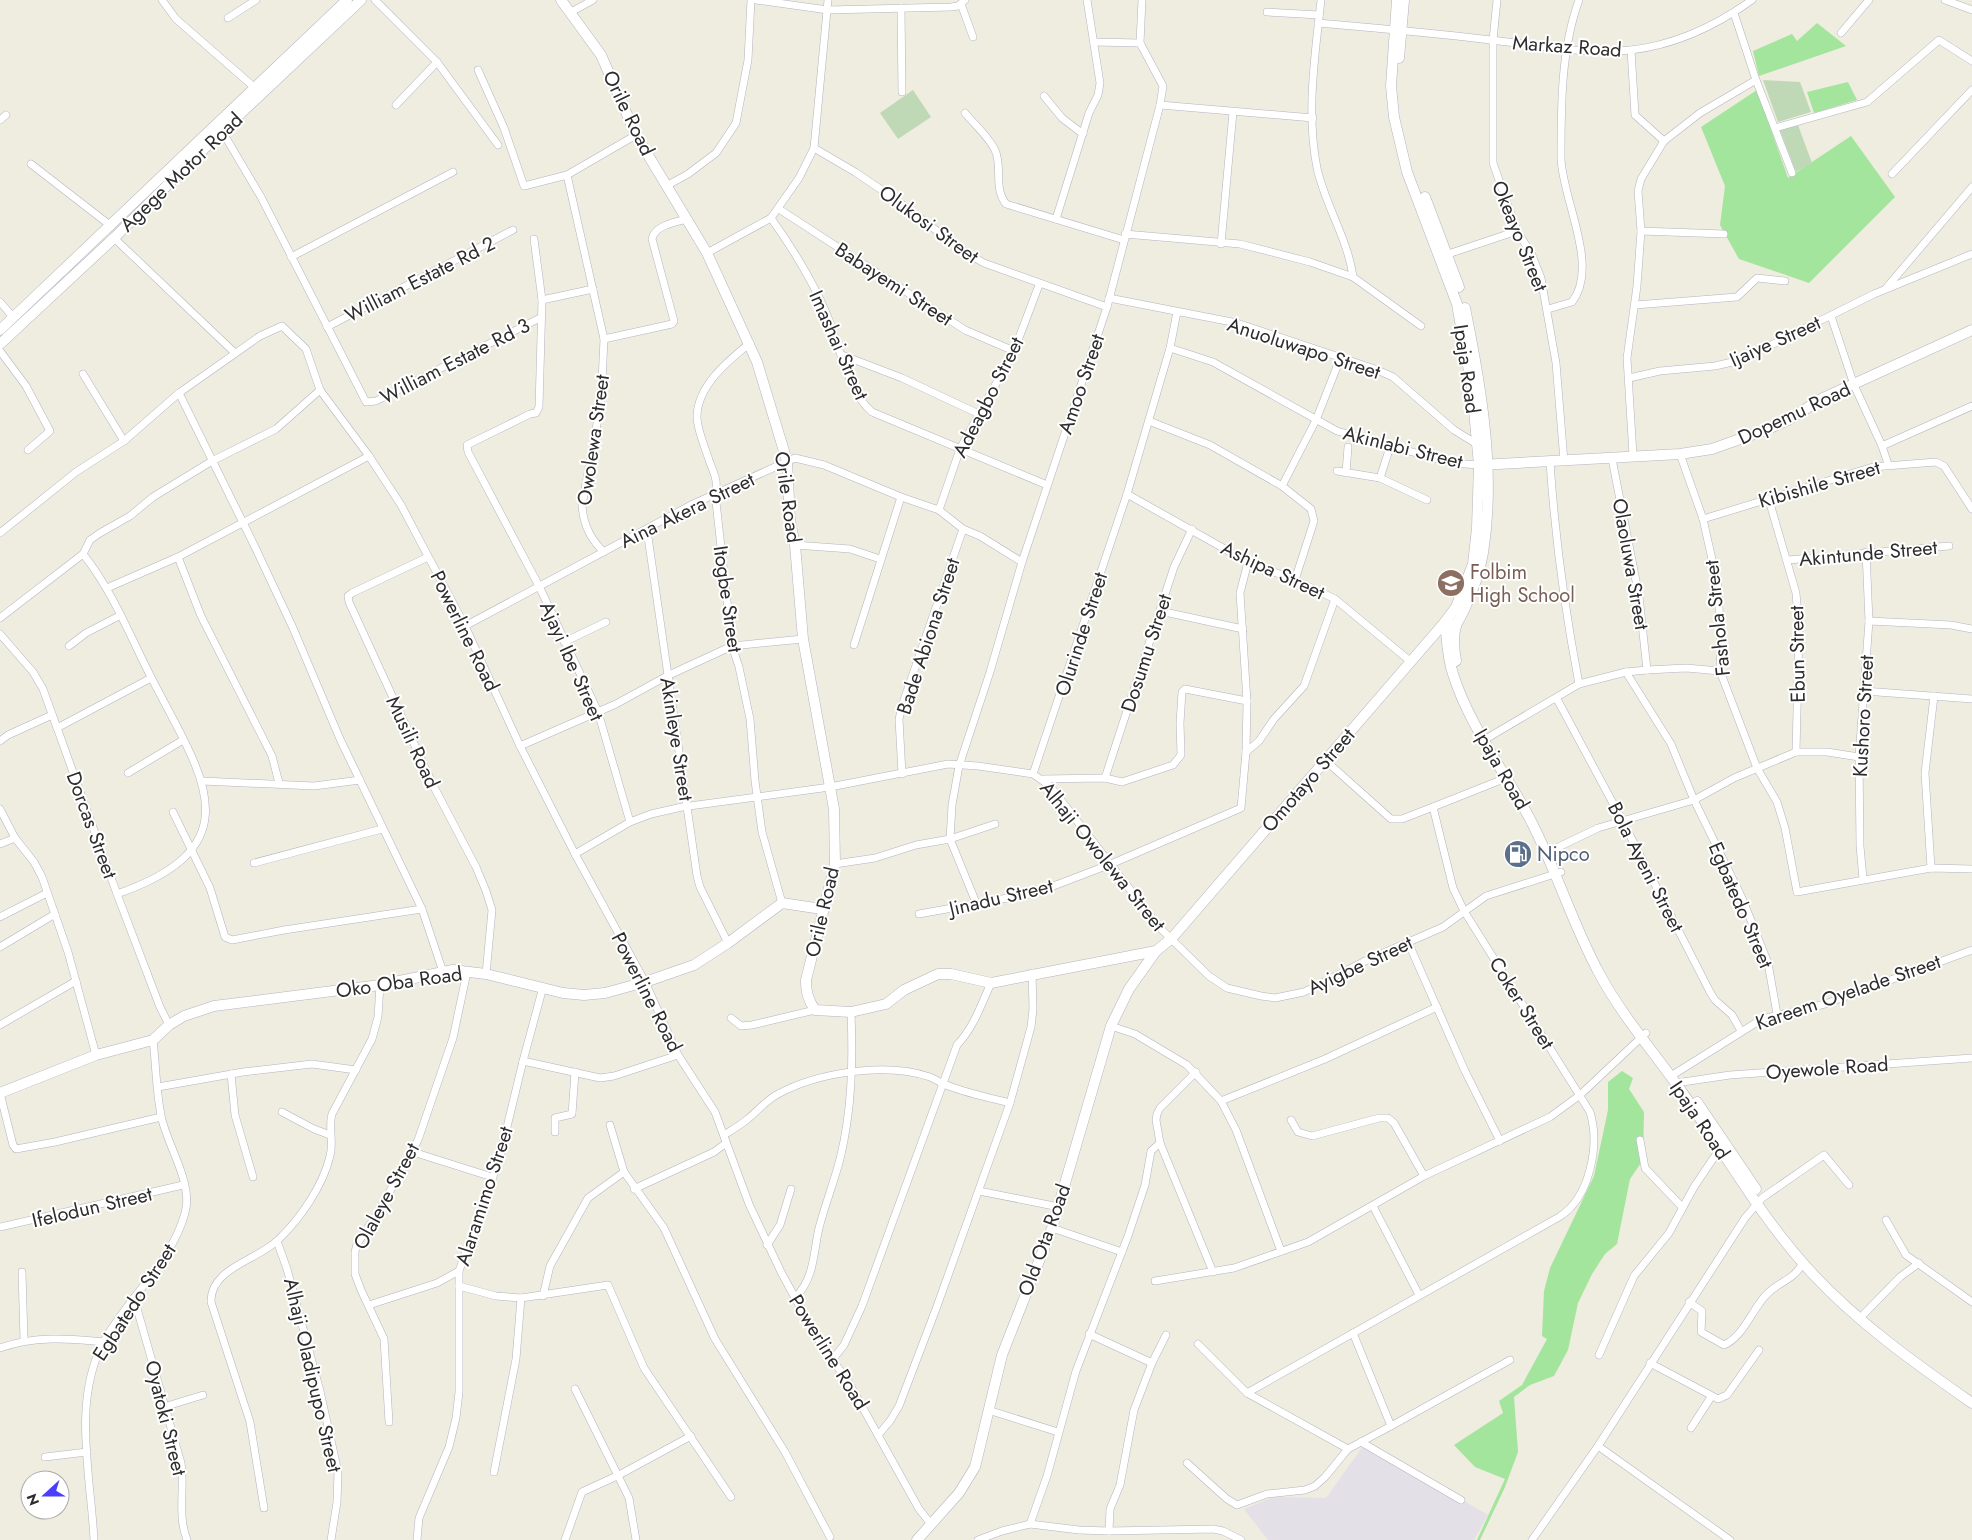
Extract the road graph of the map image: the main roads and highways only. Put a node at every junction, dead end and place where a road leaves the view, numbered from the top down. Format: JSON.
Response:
{"nodes":[{"id":1,"x":347,"y":0,"type":"edge"},
{"id":2,"x":361,"y":0,"type":"edge"},
{"id":3,"x":561,"y":0,"type":"edge"},
{"id":4,"x":1397,"y":0,"type":"edge"},
{"id":5,"x":1404,"y":0,"type":"edge"},
{"id":6,"x":1398,"y":29,"type":"junction"},
{"id":7,"x":1400,"y":136,"type":"junction"},
{"id":8,"x":89,"y":245,"type":"junction"},
{"id":9,"x":97,"y":253,"type":"junction"},
{"id":10,"x":46,"y":293,"type":"junction"},
{"id":11,"x":0,"y":330,"type":"edge"},
{"id":12,"x":1972,"y":330,"type":"edge"},
{"id":13,"x":0,"y":344,"type":"edge"},
{"id":14,"x":1481,"y":446,"type":"junction"},
{"id":15,"x":1483,"y":464,"type":"junction"},
{"id":16,"x":1445,"y":622,"type":"junction"},
{"id":17,"x":1456,"y":624,"type":"junction"},
{"id":18,"x":1487,"y":738,"type":"junction"},
{"id":19,"x":1549,"y":851,"type":"junction"},
{"id":20,"x":822,"y":909,"type":"junction"},
{"id":21,"x":1172,"y":938,"type":"joint"},
{"id":22,"x":1156,"y":951,"type":"junction"},
{"id":23,"x":1676,"y":1078,"type":"junction"},
{"id":24,"x":0,"y":1093,"type":"edge"},
{"id":25,"x":1759,"y":1200,"type":"junction"},
{"id":26,"x":1832,"y":1289,"type":"junction"},
{"id":27,"x":1972,"y":1395,"type":"edge"},
{"id":28,"x":1972,"y":1403,"type":"edge"},
{"id":29,"x":917,"y":1540,"type":"edge"}],
"edges":[{"from":1,"to":8,"type":"main road","name":"Agege Motor Road"},
{"from":2,"to":9,"type":"main road","name":"Agege Motor Road"},
{"from":3,"to":20,"type":"main road","name":"Orile Road"},
{"from":4,"to":6,"type":"main road","name":"Ipaja Road"},
{"from":5,"to":6,"type":"main road","name":"Ipaja Road"},
{"from":6,"to":7,"type":"main road","name":"Ipaja Road"},
{"from":7,"to":14,"type":"main road","name":"Ipaja Road"},
{"from":7,"to":14,"type":"main road","name":"Ipaja Road"},
{"from":8,"to":9,"type":"main road"},
{"from":8,"to":10,"type":"main road","name":"Agege Motor Road"},
{"from":9,"to":10,"type":"main road","name":"Agege Motor Road"},
{"from":10,"to":11,"type":"main road","name":"Agege Motor Road"},
{"from":10,"to":13,"type":"main road","name":"Agege Motor Road"},
{"from":12,"to":15,"type":"main road","name":"Dopemu Road"},
{"from":14,"to":15,"type":"main road","name":"Ipaja Road"},
{"from":15,"to":16,"type":"main road","name":"Ipaja Road"},
{"from":15,"to":17,"type":"main road","name":"Ipaja Road"},
{"from":16,"to":17,"type":"main road"},
{"from":16,"to":18,"type":"main road","name":"Ipaja Road"},
{"from":16,"to":21,"type":"main road","name":"Omotayo Street"},
{"from":17,"to":18,"type":"main road","name":"Ipaja Road"},
{"from":18,"to":19,"type":"main road","name":"Ipaja Road"},
{"from":18,"to":19,"type":"main road","name":"Ipaja Road"},
{"from":19,"to":23,"type":"main road","name":"Ipaja Road"},
{"from":20,"to":22,"type":"main road","name":"Orile Road"},
{"from":20,"to":24,"type":"main road","name":"Oko Oba Road"},
{"from":21,"to":22,"type":"main road","name":"Old Ota Road"},
{"from":22,"to":29,"type":"main road","name":"Old Ota Road"},
{"from":23,"to":25,"type":"main road","name":"Ipaja Road"},
{"from":23,"to":25,"type":"main road","name":"Ipaja Road"},
{"from":25,"to":26,"type":"main road","name":"Ipaja Road"},
{"from":25,"to":26,"type":"main road","name":"Ipaja Road"},
{"from":26,"to":27,"type":"main road","name":"Ipaja Road"},
{"from":26,"to":28,"type":"main road","name":"Ipaja Road"}]}
